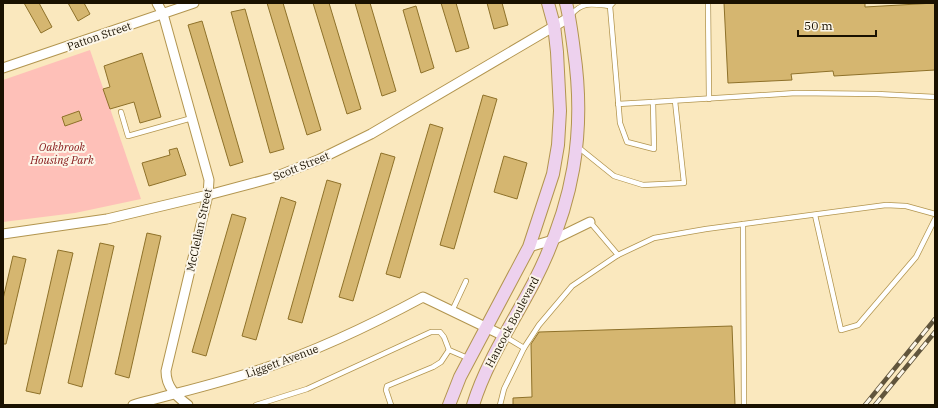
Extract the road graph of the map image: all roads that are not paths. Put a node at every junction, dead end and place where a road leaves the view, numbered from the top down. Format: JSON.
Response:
{"nodes":[{"id":1,"x":157,"y":3,"type":"edge"},
{"id":2,"x":194,"y":3,"type":"edge"},
{"id":3,"x":548,"y":3,"type":"edge"},
{"id":4,"x":566,"y":3,"type":"edge"},
{"id":5,"x":708,"y":3,"type":"edge"},
{"id":6,"x":611,"y":4,"type":"edge"},
{"id":7,"x":163,"y":14,"type":"junction"},
{"id":8,"x":570,"y":17,"type":"junction"},
{"id":9,"x":554,"y":25,"type":"junction"},
{"id":10,"x":3,"y":68,"type":"edge"},
{"id":11,"x":935,"y":98,"type":"edge"},
{"id":12,"x":709,"y":99,"type":"junction"},
{"id":13,"x":675,"y":101,"type":"junction"},
{"id":14,"x":654,"y":102,"type":"junction"},
{"id":15,"x":618,"y":104,"type":"junction"},
{"id":16,"x":121,"y":112,"type":"dead end"},
{"id":17,"x":192,"y":118,"type":"junction"},
{"id":18,"x":578,"y":147,"type":"junction"},
{"id":19,"x":208,"y":196,"type":"junction"},
{"id":20,"x":815,"y":214,"type":"junction"},
{"id":21,"x":935,"y":214,"type":"edge"},
{"id":22,"x":935,"y":219,"type":"edge"},
{"id":23,"x":590,"y":222,"type":"joint"},
{"id":24,"x":743,"y":224,"type":"junction"},
{"id":25,"x":3,"y":234,"type":"edge"},
{"id":26,"x":553,"y":240,"type":"junction"},
{"id":27,"x":529,"y":247,"type":"junction"},
{"id":28,"x":618,"y":255,"type":"junction"},
{"id":29,"x":466,"y":282,"type":"dead end"},
{"id":30,"x":452,"y":311,"type":"junction"},
{"id":31,"x":486,"y":327,"type":"junction"},
{"id":32,"x":504,"y":336,"type":"junction"},
{"id":33,"x":524,"y":348,"type":"junction"},
{"id":34,"x":449,"y":350,"type":"junction"},
{"id":35,"x":470,"y":359,"type":"junction"},
{"id":36,"x":173,"y":393,"type":"junction"},
{"id":37,"x":133,"y":405,"type":"edge"},
{"id":38,"x":188,"y":405,"type":"edge"},
{"id":39,"x":256,"y":405,"type":"edge"},
{"id":40,"x":391,"y":405,"type":"edge"},
{"id":41,"x":449,"y":405,"type":"edge"},
{"id":42,"x":473,"y":405,"type":"edge"},
{"id":43,"x":500,"y":405,"type":"edge"},
{"id":44,"x":744,"y":405,"type":"edge"}],
"edges":[{"from":1,"to":7,"type":"street","name":"McClellan Street"},
{"from":2,"to":7,"type":"street","name":"Patton Street"},
{"from":3,"to":9,"type":"street","name":"Hancock Boulevard"},
{"from":4,"to":8,"type":"street","name":"Hancock Boulevard"},
{"from":5,"to":12,"type":"lane"},
{"from":6,"to":8,"type":"lane"},
{"from":6,"to":15,"type":"lane"},
{"from":7,"to":10,"type":"street","name":"Patton Street"},
{"from":7,"to":17,"type":"street","name":"McClellan Street"},
{"from":8,"to":9,"type":"street","name":"Scott Street"},
{"from":8,"to":18,"type":"street","name":"Hancock Boulevard"},
{"from":9,"to":19,"type":"street","name":"Scott Street"},
{"from":9,"to":27,"type":"street","name":"Hancock Boulevard"},
{"from":11,"to":12,"type":"lane"},
{"from":12,"to":13,"type":"lane"},
{"from":13,"to":14,"type":"lane"},
{"from":13,"to":18,"type":"lane"},
{"from":14,"to":15,"type":"lane"},
{"from":14,"to":15,"type":"lane"},
{"from":16,"to":17,"type":"lane"},
{"from":17,"to":19,"type":"street","name":"McClellan Street"},
{"from":18,"to":26,"type":"street","name":"Hancock Boulevard"},
{"from":19,"to":25,"type":"street","name":"Scott Street"},
{"from":19,"to":36,"type":"street","name":"McClellan Street"},
{"from":20,"to":21,"type":"lane"},
{"from":20,"to":22,"type":"lane"},
{"from":20,"to":24,"type":"lane"},
{"from":23,"to":26,"type":"street"},
{"from":23,"to":28,"type":"lane"},
{"from":24,"to":28,"type":"lane"},
{"from":24,"to":44,"type":"lane"},
{"from":26,"to":27,"type":"street"},
{"from":26,"to":32,"type":"street","name":"Hancock Boulevard"},
{"from":27,"to":31,"type":"street","name":"Hancock Boulevard"},
{"from":28,"to":33,"type":"lane"},
{"from":29,"to":30,"type":"lane"},
{"from":30,"to":31,"type":"street"},
{"from":30,"to":36,"type":"street","name":"Liggett Avenue"},
{"from":31,"to":32,"type":"street"},
{"from":31,"to":35,"type":"street","name":"Hancock Boulevard"},
{"from":32,"to":33,"type":"lane"},
{"from":32,"to":42,"type":"street","name":"Hancock Boulevard"},
{"from":33,"to":43,"type":"lane"},
{"from":34,"to":35,"type":"lane"},
{"from":34,"to":39,"type":"lane"},
{"from":34,"to":40,"type":"lane"},
{"from":35,"to":41,"type":"street","name":"Hancock Boulevard"},
{"from":36,"to":37,"type":"street","name":"Liggett Avenue"},
{"from":36,"to":38,"type":"street"}]}
